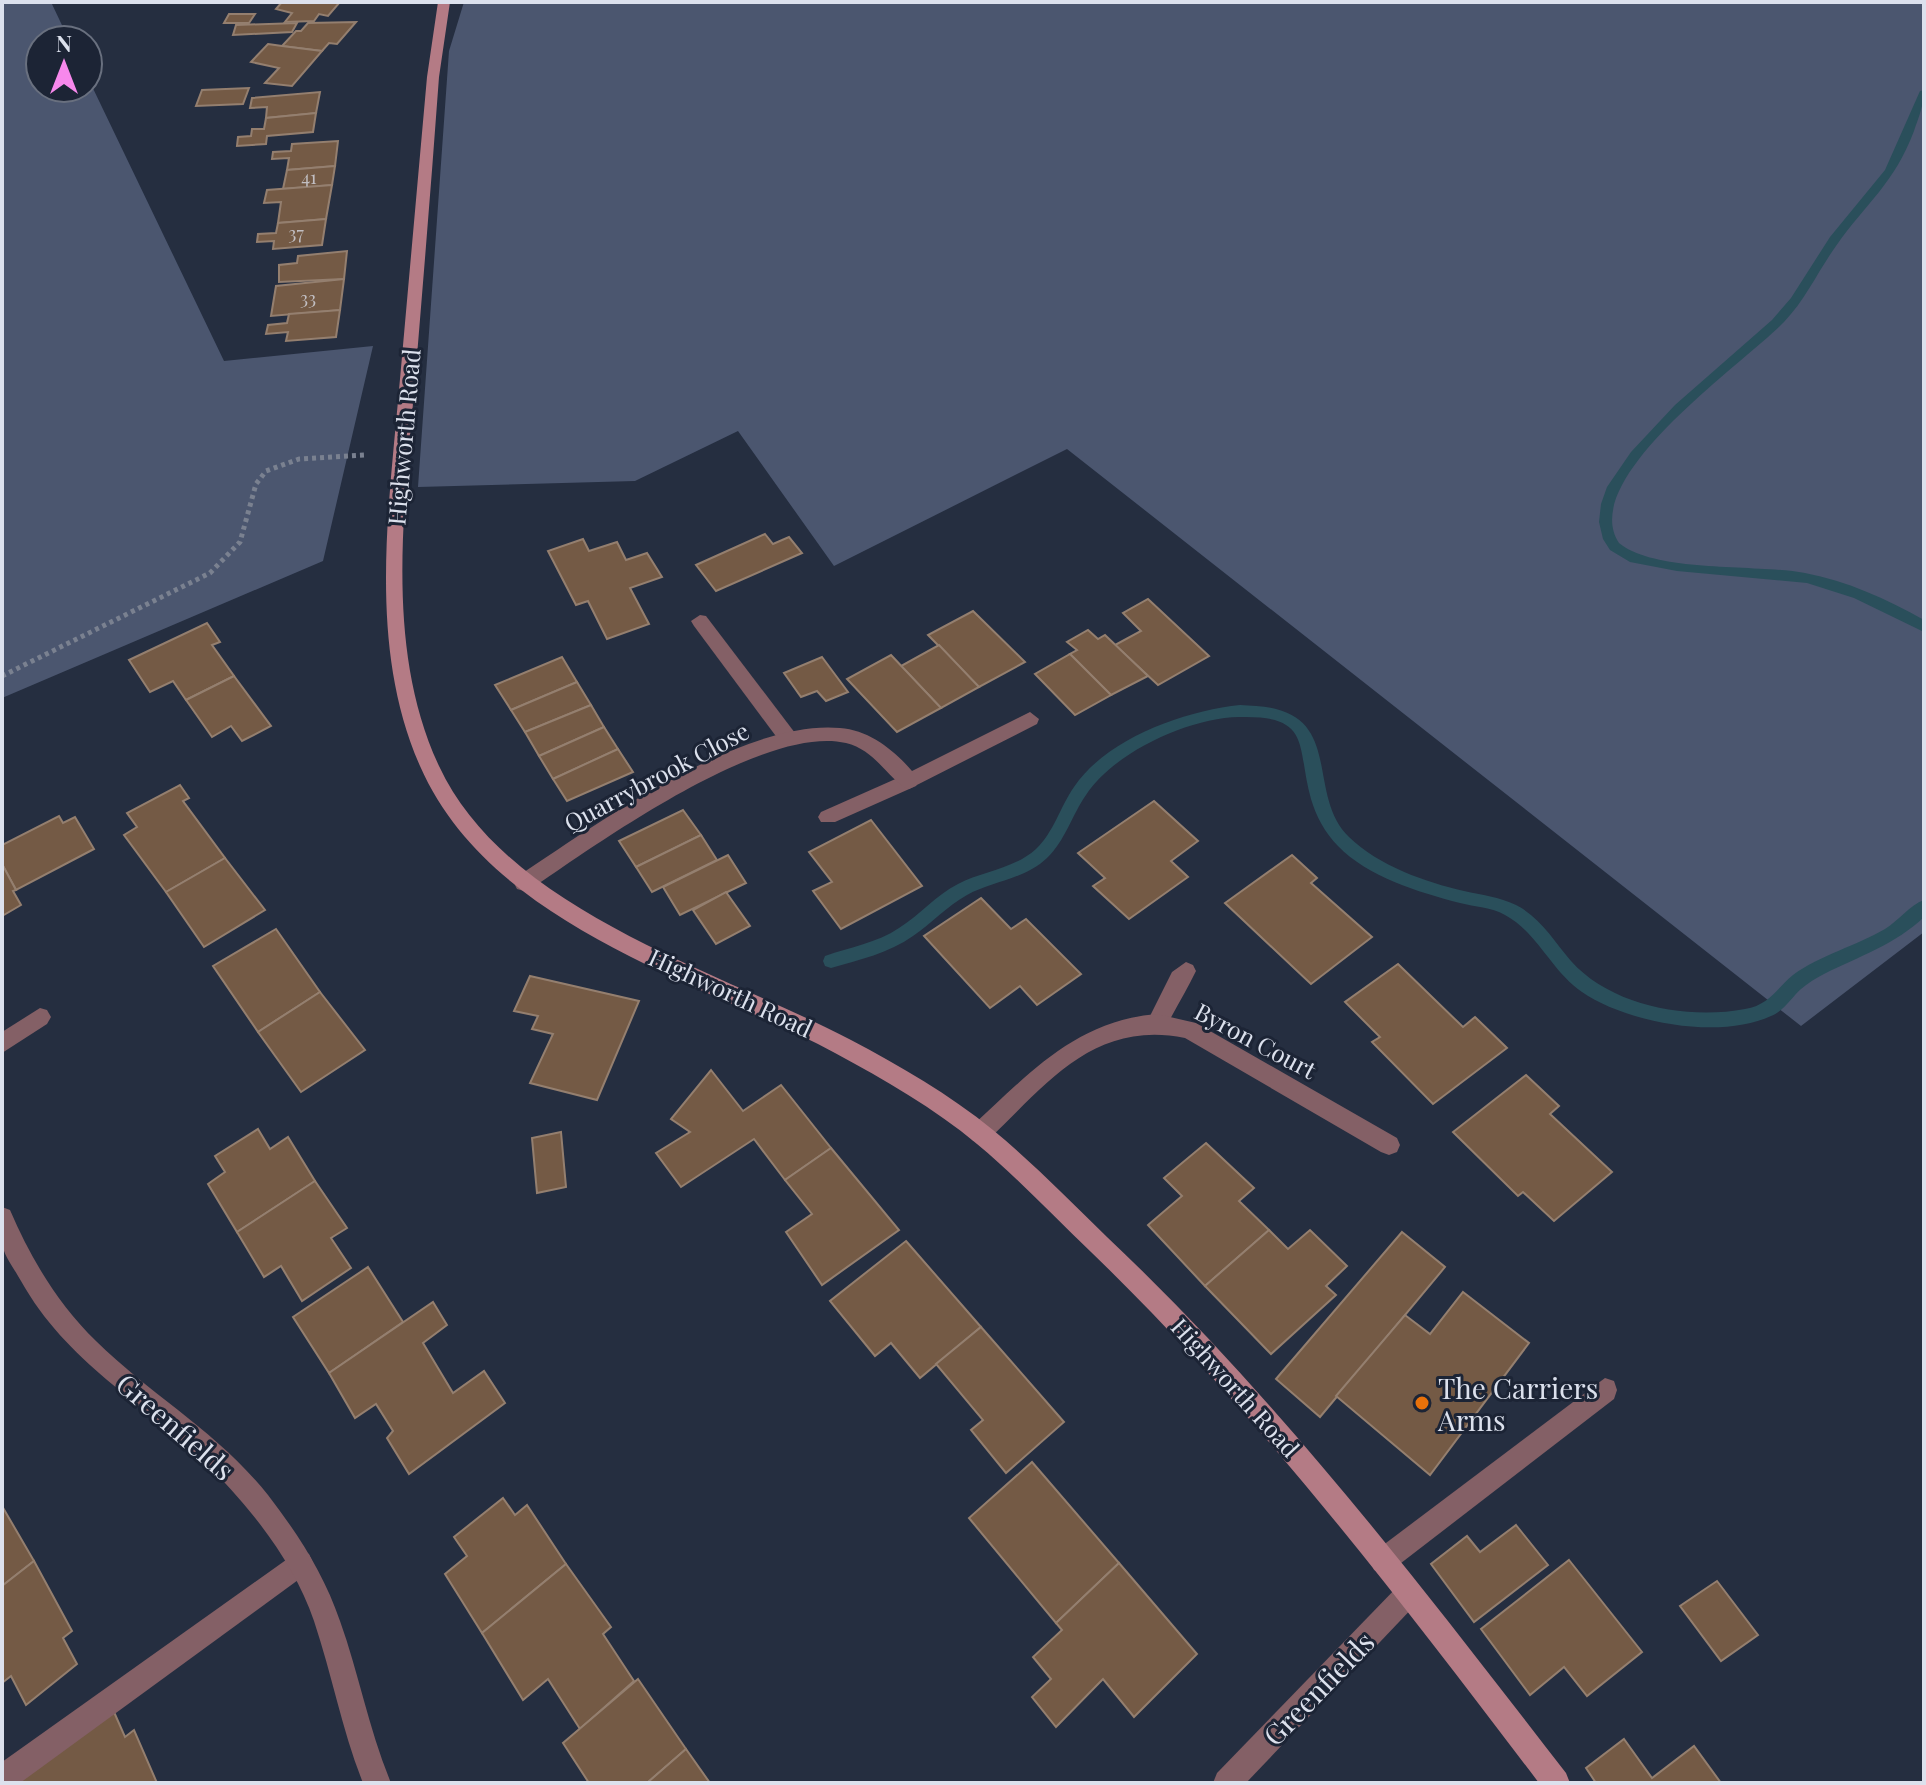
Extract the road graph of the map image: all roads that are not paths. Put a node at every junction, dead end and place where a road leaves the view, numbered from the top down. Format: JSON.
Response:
{"nodes":[{"id":1,"x":444,"y":2,"type":"edge"},
{"id":2,"x":700,"y":621,"type":"dead end"},
{"id":3,"x":1030,"y":719,"type":"dead end"},
{"id":4,"x":788,"y":738,"type":"junction"},
{"id":5,"x":909,"y":781,"type":"junction"},
{"id":6,"x":828,"y":817,"type":"dead end"},
{"id":7,"x":524,"y":883,"type":"junction"},
{"id":8,"x":1186,"y":971,"type":"dead end"},
{"id":9,"x":40,"y":1017,"type":"dead end"},
{"id":10,"x":1158,"y":1022,"type":"junction"},
{"id":11,"x":2,"y":1044,"type":"edge"},
{"id":12,"x":980,"y":1133,"type":"junction"},
{"id":13,"x":1389,"y":1145,"type":"dead end"},
{"id":14,"x":2,"y":1218,"type":"edge"},
{"id":15,"x":1605,"y":1390,"type":"dead end"},
{"id":16,"x":1383,"y":1561,"type":"junction"},
{"id":17,"x":300,"y":1563,"type":"junction"},
{"id":18,"x":1409,"y":1593,"type":"junction"},
{"id":19,"x":2,"y":1779,"type":"edge"},
{"id":20,"x":377,"y":1783,"type":"edge"},
{"id":21,"x":1227,"y":1783,"type":"edge"},
{"id":22,"x":1556,"y":1783,"type":"edge"}],
"edges":[{"from":1,"to":7,"type":"street","name":"Highworth Road"},
{"from":2,"to":4,"type":"street"},
{"from":3,"to":5,"type":"street"},
{"from":4,"to":5,"type":"street","name":"Quarrybrook Close"},
{"from":4,"to":7,"type":"street","name":"Quarrybrook Close"},
{"from":5,"to":6,"type":"street"},
{"from":7,"to":12,"type":"street","name":"Highworth Road"},
{"from":8,"to":10,"type":"street"},
{"from":9,"to":11,"type":"street"},
{"from":10,"to":12,"type":"street","name":"Byron Court"},
{"from":10,"to":13,"type":"street","name":"Byron Court"},
{"from":12,"to":16,"type":"street","name":"Highworth Road"},
{"from":14,"to":17,"type":"street","name":"Greenfields"},
{"from":15,"to":16,"type":"street"},
{"from":16,"to":18,"type":"street","name":"Highworth Road"},
{"from":17,"to":19,"type":"street"},
{"from":17,"to":20,"type":"street","name":"Greenfields"},
{"from":18,"to":21,"type":"street","name":"Greenfields"},
{"from":18,"to":22,"type":"street","name":"Highworth Road"}]}
